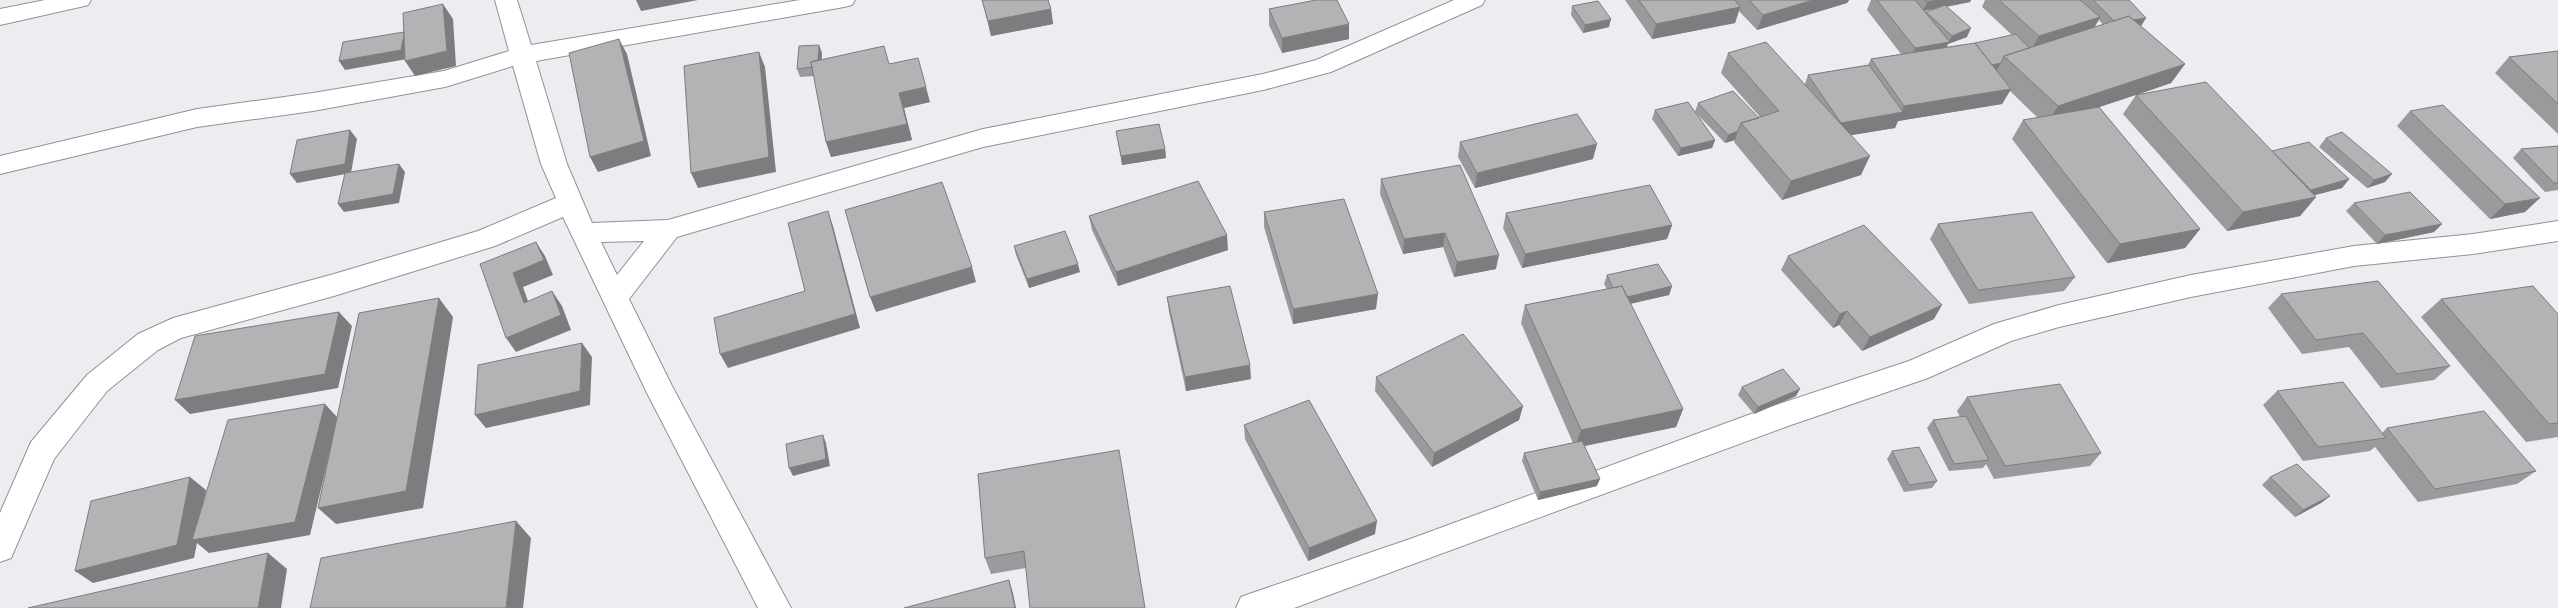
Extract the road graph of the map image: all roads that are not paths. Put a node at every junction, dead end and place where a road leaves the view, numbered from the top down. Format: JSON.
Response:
{"nodes":[{"id":1,"x":80,"y":0,"type":"edge"},
{"id":2,"x":506,"y":0,"type":"edge"},
{"id":3,"x":844,"y":0,"type":"edge"},
{"id":4,"x":1474,"y":0,"type":"edge"},
{"id":5,"x":0,"y":17,"type":"edge"},
{"id":6,"x":522,"y":56,"type":"junction"},
{"id":7,"x":0,"y":165,"type":"edge"},
{"id":8,"x":570,"y":203,"type":"junction"},
{"id":9,"x":668,"y":230,"type":"junction"},
{"id":10,"x":2558,"y":230,"type":"edge"},
{"id":11,"x":583,"y":233,"type":"junction"},
{"id":12,"x":615,"y":298,"type":"junction"},
{"id":13,"x":0,"y":548,"type":"edge"},
{"id":14,"x":775,"y":608,"type":"edge"},
{"id":15,"x":1252,"y":608,"type":"edge"}],
"edges":[{"from":1,"to":5,"type":"street"},
{"from":2,"to":6,"type":"street"},
{"from":3,"to":6,"type":"street"},
{"from":4,"to":9,"type":"street"},
{"from":6,"to":7,"type":"street"},
{"from":6,"to":8,"type":"street"},
{"from":8,"to":11,"type":"street"},
{"from":8,"to":13,"type":"street"},
{"from":9,"to":11,"type":"street"},
{"from":9,"to":12,"type":"street"},
{"from":10,"to":15,"type":"street"},
{"from":11,"to":12,"type":"street"},
{"from":12,"to":14,"type":"street"}]}
